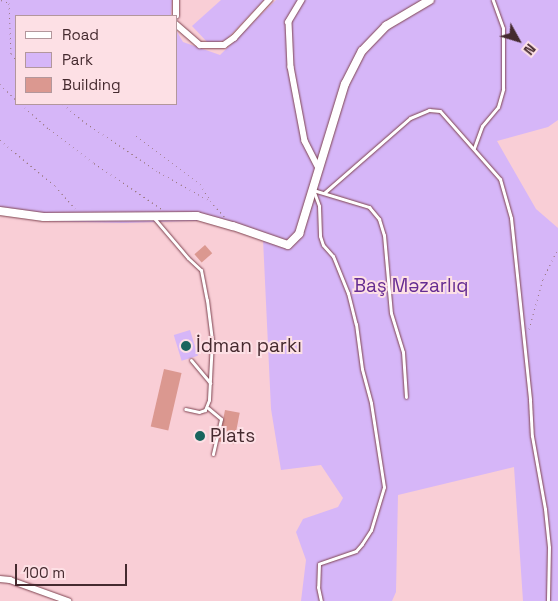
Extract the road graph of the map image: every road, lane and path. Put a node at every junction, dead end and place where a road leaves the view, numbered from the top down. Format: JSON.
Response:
{"nodes":[{"id":1,"x":1,"y":0,"type":"edge"},
{"id":2,"x":176,"y":0,"type":"edge"},
{"id":3,"x":269,"y":0,"type":"edge"},
{"id":4,"x":302,"y":0,"type":"edge"},
{"id":5,"x":430,"y":0,"type":"edge"},
{"id":6,"x":493,"y":0,"type":"edge"},
{"id":7,"x":176,"y":15,"type":"edge"},
{"id":8,"x":178,"y":26,"type":"edge"},
{"id":9,"x":15,"y":59,"type":"edge"},
{"id":10,"x":0,"y":84,"type":"edge"},
{"id":11,"x":15,"y":99,"type":"edge"},
{"id":12,"x":21,"y":105,"type":"edge"},
{"id":13,"x":64,"y":105,"type":"edge"},
{"id":14,"x":136,"y":136,"type":"dead end"},
{"id":15,"x":0,"y":140,"type":"edge"},
{"id":16,"x":474,"y":148,"type":"junction"},
{"id":17,"x":318,"y":166,"type":"junction"},
{"id":18,"x":312,"y":190,"type":"junction"},
{"id":19,"x":324,"y":193,"type":"junction"},
{"id":20,"x":210,"y":201,"type":"junction"},
{"id":21,"x":0,"y":211,"type":"edge"},
{"id":22,"x":153,"y":217,"type":"junction"},
{"id":23,"x":173,"y":217,"type":"junction"},
{"id":24,"x":80,"y":218,"type":"junction"},
{"id":25,"x":233,"y":226,"type":"junction"},
{"id":26,"x":558,"y":248,"type":"edge"},
{"id":27,"x":524,"y":344,"type":"junction"},
{"id":28,"x":191,"y":360,"type":"dead end"},
{"id":29,"x":210,"y":383,"type":"junction"},
{"id":30,"x":406,"y":397,"type":"dead end"},
{"id":31,"x":208,"y":408,"type":"junction"},
{"id":32,"x":185,"y":409,"type":"dead end"},
{"id":33,"x":213,"y":454,"type":"dead end"},
{"id":34,"x":0,"y":579,"type":"edge"},
{"id":35,"x":47,"y":593,"type":"junction"},
{"id":36,"x":52,"y":601,"type":"edge"},
{"id":37,"x":68,"y":601,"type":"edge"},
{"id":38,"x":321,"y":601,"type":"edge"},
{"id":39,"x":548,"y":601,"type":"edge"}],
"edges":[{"from":1,"to":9,"type":"path"},
{"from":2,"to":7,"type":"street"},
{"from":3,"to":8,"type":"street"},
{"from":4,"to":17,"type":"street"},
{"from":5,"to":17,"type":"street"},
{"from":6,"to":16,"type":"lane"},
{"from":10,"to":11,"type":"path"},
{"from":12,"to":23,"type":"path"},
{"from":13,"to":20,"type":"path"},
{"from":14,"to":20,"type":"path"},
{"from":15,"to":24,"type":"path"},
{"from":16,"to":19,"type":"lane"},
{"from":16,"to":27,"type":"lane"},
{"from":17,"to":18,"type":"street"},
{"from":18,"to":19,"type":"lane"},
{"from":18,"to":25,"type":"street"},
{"from":18,"to":38,"type":"lane"},
{"from":19,"to":30,"type":"lane"},
{"from":20,"to":25,"type":"path"},
{"from":21,"to":24,"type":"street"},
{"from":22,"to":23,"type":"street"},
{"from":22,"to":24,"type":"street"},
{"from":22,"to":29,"type":"lane"},
{"from":23,"to":25,"type":"street"},
{"from":26,"to":27,"type":"path"},
{"from":27,"to":39,"type":"lane"},
{"from":28,"to":29,"type":"lane"},
{"from":29,"to":31,"type":"lane"},
{"from":31,"to":32,"type":"lane"},
{"from":31,"to":33,"type":"lane"},
{"from":34,"to":35,"type":"street"},
{"from":35,"to":36,"type":"lane"},
{"from":35,"to":37,"type":"street"}]}
